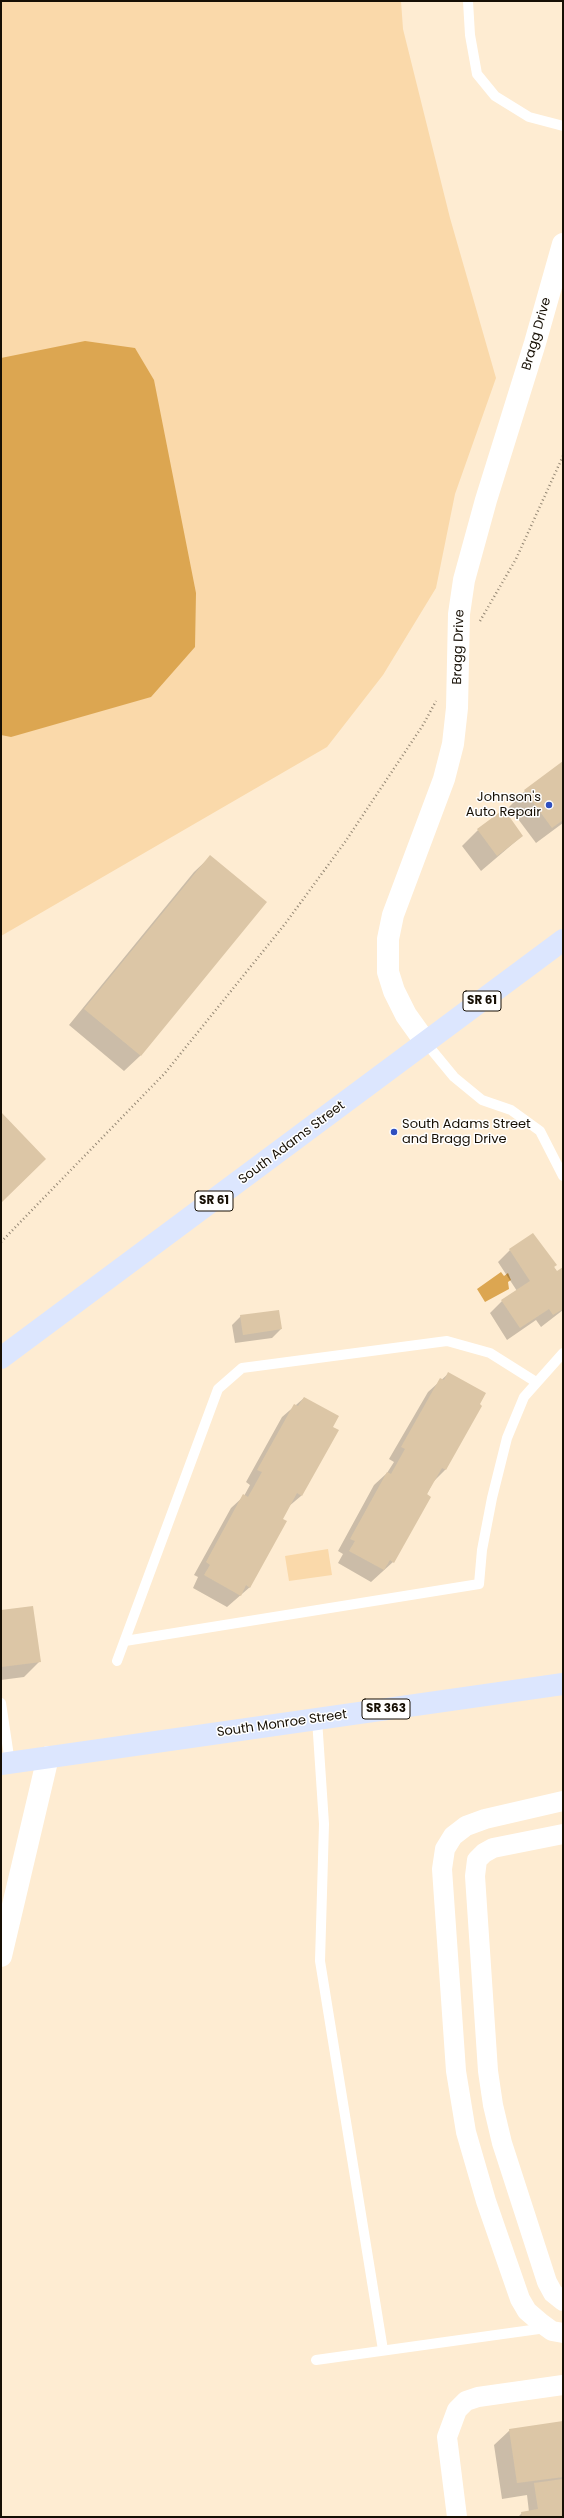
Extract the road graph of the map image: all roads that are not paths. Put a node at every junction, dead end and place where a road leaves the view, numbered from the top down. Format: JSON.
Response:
{"nodes":[{"id":1,"x":468,"y":1,"type":"edge"},
{"id":2,"x":563,"y":126,"type":"edge"},
{"id":3,"x":563,"y":244,"type":"edge"},
{"id":4,"x":563,"y":940,"type":"edge"},
{"id":5,"x":426,"y":1043,"type":"junction"},
{"id":6,"x":563,"y":1176,"type":"edge"},
{"id":7,"x":563,"y":1353,"type":"edge"},
{"id":8,"x":1,"y":1358,"type":"edge"},
{"id":9,"x":536,"y":1382,"type":"junction"},
{"id":10,"x":125,"y":1641,"type":"junction"},
{"id":11,"x":117,"y":1661,"type":"dead end"},
{"id":12,"x":563,"y":1684,"type":"edge"},
{"id":13,"x":1,"y":1703,"type":"edge"},
{"id":14,"x":317,"y":1719,"type":"junction"},
{"id":15,"x":48,"y":1757,"type":"junction"},
{"id":16,"x":5,"y":1763,"type":"edge"},
{"id":17,"x":563,"y":1801,"type":"edge"},
{"id":18,"x":563,"y":1834,"type":"edge"},
{"id":19,"x":1,"y":1956,"type":"edge"},
{"id":20,"x":563,"y":2301,"type":"edge"},
{"id":21,"x":555,"y":2330,"type":"edge"},
{"id":22,"x":383,"y":2350,"type":"junction"},
{"id":23,"x":316,"y":2360,"type":"dead end"},
{"id":24,"x":563,"y":2385,"type":"edge"},
{"id":25,"x":457,"y":2517,"type":"edge"}],
"edges":[{"from":1,"to":2,"type":"lane"},
{"from":3,"to":5,"type":"street","name":"Bragg Drive"},
{"from":4,"to":5,"type":"main road","name":"South Adams Street","number":"SR 61"},
{"from":5,"to":6,"type":"lane"},
{"from":5,"to":8,"type":"main road","name":"South Adams Street","number":"SR 61"},
{"from":7,"to":9,"type":"lane"},
{"from":9,"to":10,"type":"lane"},
{"from":9,"to":10,"type":"lane"},
{"from":10,"to":11,"type":"lane"},
{"from":12,"to":14,"type":"main road","name":"South Monroe Street","number":"SR 363"},
{"from":13,"to":16,"type":"lane"},
{"from":14,"to":15,"type":"main road","name":"South Monroe Street","number":"SR 363"},
{"from":14,"to":22,"type":"lane"},
{"from":15,"to":16,"type":"main road","name":"South Monroe Street","number":"SR 363"},
{"from":15,"to":19,"type":"street"},
{"from":17,"to":21,"type":"street"},
{"from":18,"to":20,"type":"street"},
{"from":21,"to":22,"type":"lane"},
{"from":22,"to":23,"type":"lane"},
{"from":24,"to":25,"type":"street"}]}
